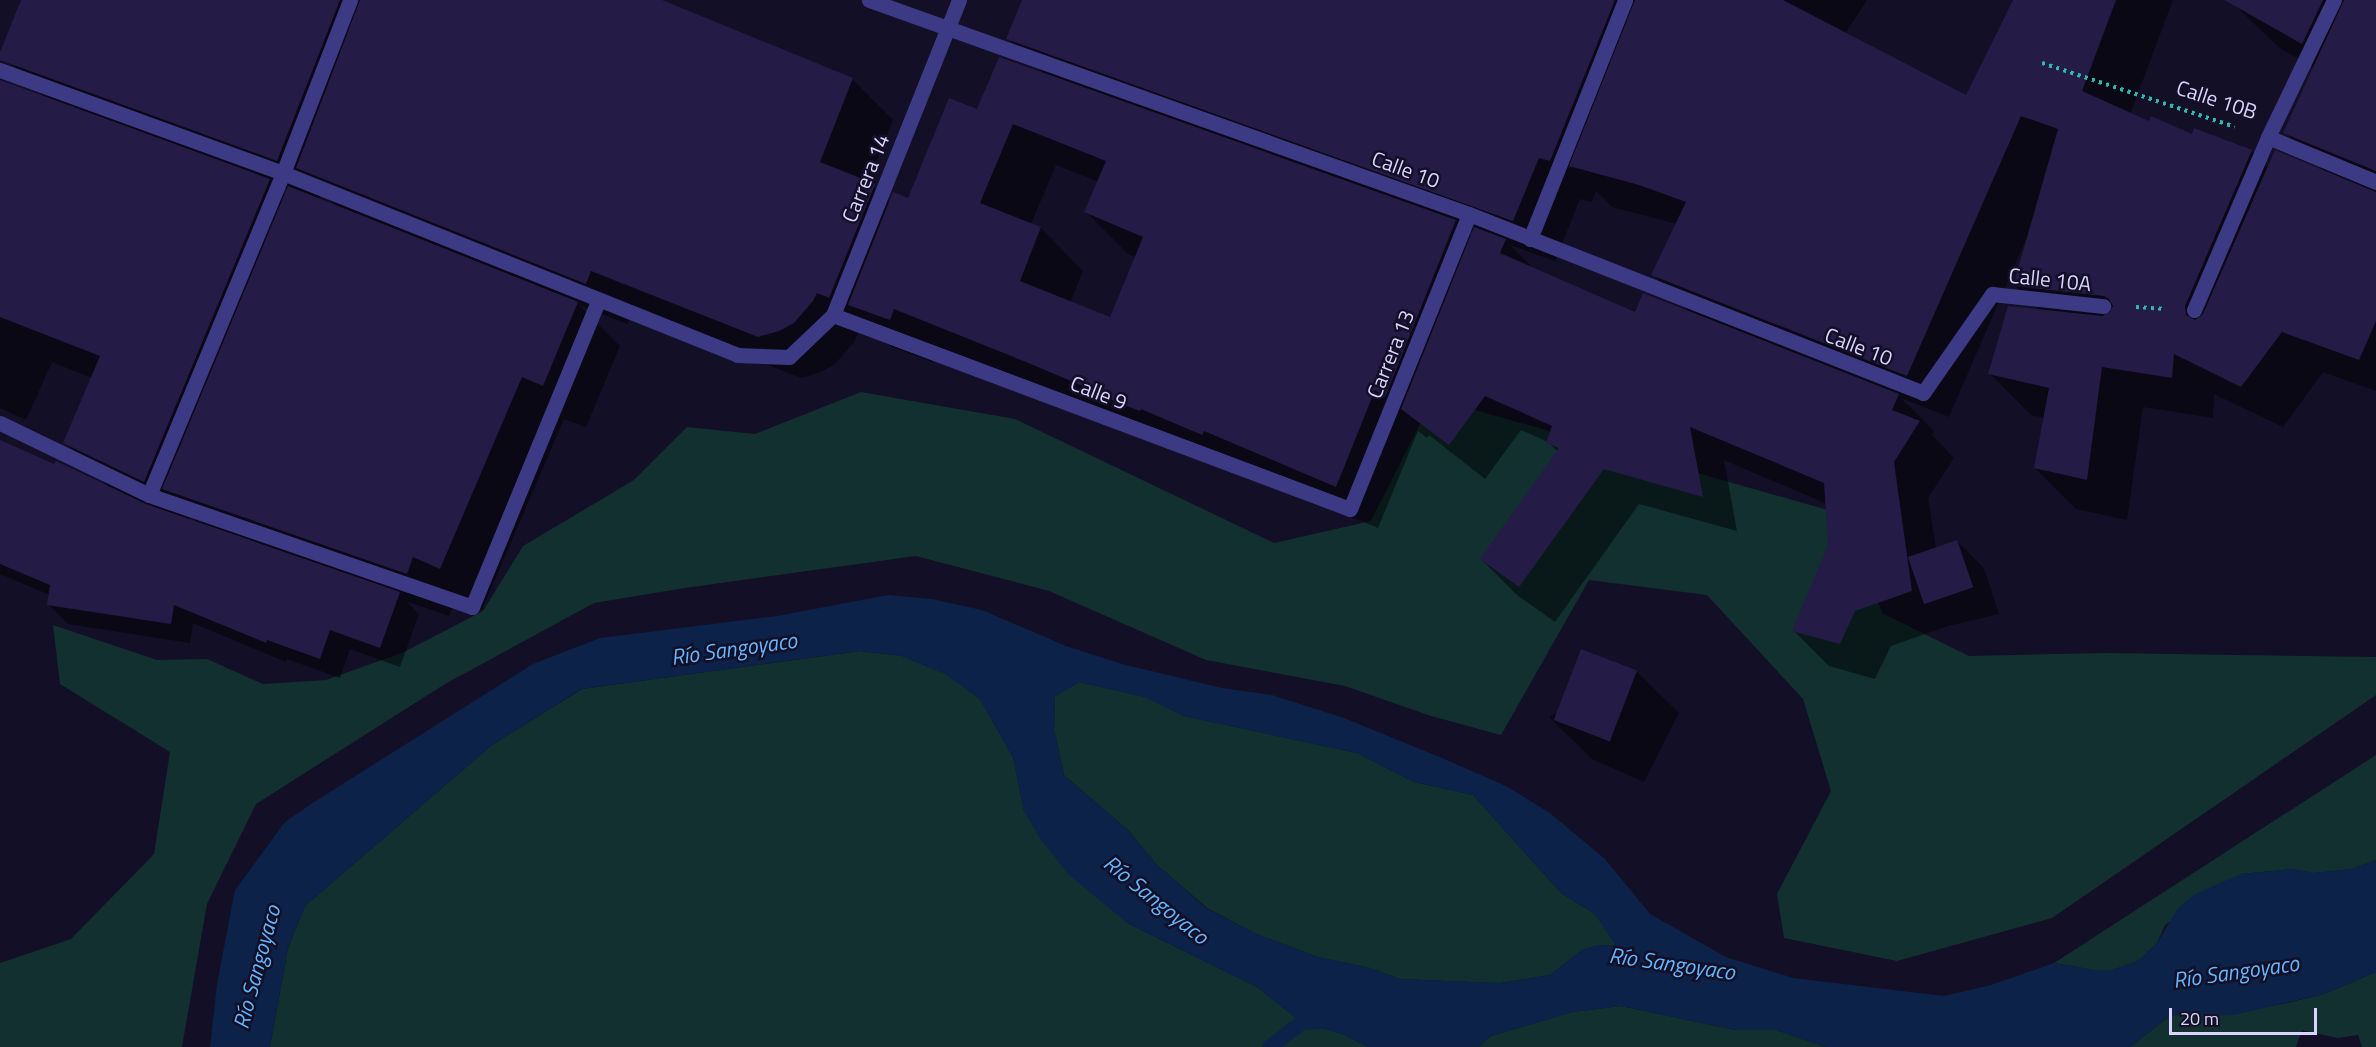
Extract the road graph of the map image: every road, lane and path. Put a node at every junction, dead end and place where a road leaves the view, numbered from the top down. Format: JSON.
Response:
{"nodes":[{"id":1,"x":350,"y":0,"type":"edge"},
{"id":2,"x":869,"y":0,"type":"edge"},
{"id":3,"x":960,"y":0,"type":"edge"},
{"id":4,"x":1625,"y":0,"type":"edge"},
{"id":5,"x":2334,"y":0,"type":"edge"},
{"id":6,"x":948,"y":27,"type":"junction"},
{"id":7,"x":2042,"y":63,"type":"dead end"},
{"id":8,"x":0,"y":70,"type":"edge"},
{"id":9,"x":2268,"y":137,"type":"junction"},
{"id":10,"x":283,"y":173,"type":"junction"},
{"id":11,"x":2376,"y":182,"type":"edge"},
{"id":12,"x":1469,"y":214,"type":"junction"},
{"id":13,"x":1530,"y":239,"type":"junction"},
{"id":14,"x":1992,"y":294,"type":"joint"},
{"id":15,"x":598,"y":302,"type":"junction"},
{"id":16,"x":2103,"y":306,"type":"joint"},
{"id":17,"x":2194,"y":310,"type":"joint"},
{"id":18,"x":833,"y":315,"type":"junction"},
{"id":19,"x":0,"y":423,"type":"edge"},
{"id":20,"x":149,"y":495,"type":"junction"},
{"id":21,"x":1350,"y":509,"type":"joint"}],
"edges":[{"from":1,"to":10,"type":"street"},
{"from":2,"to":6,"type":"street","name":"Calle 10"},
{"from":3,"to":6,"type":"street","name":"Carrera 14"},
{"from":4,"to":13,"type":"street"},
{"from":5,"to":9,"type":"street"},
{"from":6,"to":12,"type":"street","name":"Calle 10"},
{"from":6,"to":18,"type":"street","name":"Carrera 14"},
{"from":7,"to":9,"type":"path","name":"Calle 10B"},
{"from":8,"to":10,"type":"street"},
{"from":9,"to":11,"type":"street","name":"Calle 10B"},
{"from":9,"to":17,"type":"street"},
{"from":10,"to":15,"type":"street"},
{"from":10,"to":20,"type":"street"},
{"from":12,"to":13,"type":"street","name":"Calle 10"},
{"from":12,"to":21,"type":"street","name":"Carrera 13"},
{"from":13,"to":14,"type":"street","name":"Calle 10"},
{"from":14,"to":16,"type":"street","name":"Calle 10A"},
{"from":15,"to":18,"type":"street","name":"Carrera 14"},
{"from":15,"to":20,"type":"street"},
{"from":16,"to":17,"type":"path"},
{"from":18,"to":21,"type":"street","name":"Calle 9"},
{"from":19,"to":20,"type":"street"}]}
